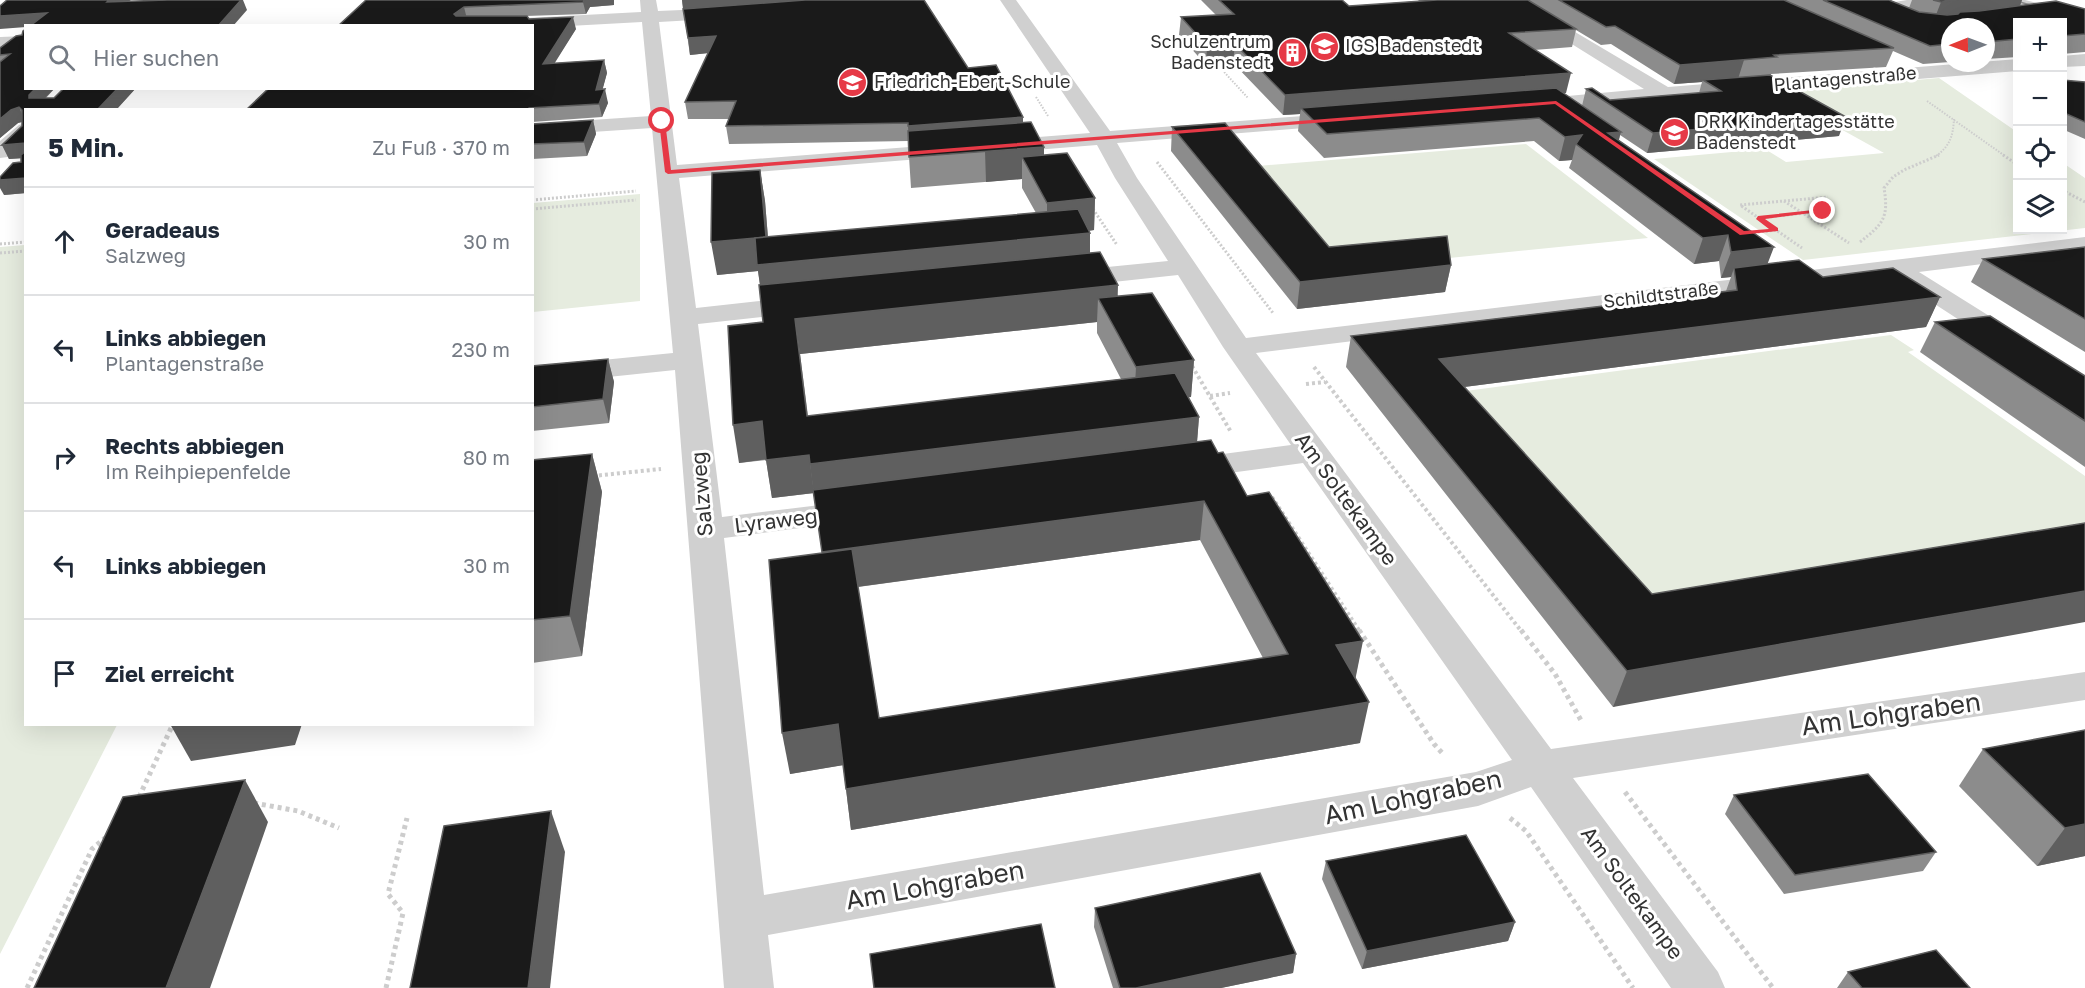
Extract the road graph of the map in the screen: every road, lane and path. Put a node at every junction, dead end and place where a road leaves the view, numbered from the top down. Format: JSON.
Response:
{"nodes":[{"id":1,"x":1008,"y":0,"type":"edge"},
{"id":2,"x":1509,"y":0,"type":"edge"},
{"id":3,"x":2005,"y":0,"type":"edge"},
{"id":4,"x":1925,"y":2,"type":"dead end"},
{"id":5,"x":650,"y":9,"type":"edge"},
{"id":6,"x":746,"y":12,"type":"edge"},
{"id":7,"x":2051,"y":12,"type":"junction"},
{"id":8,"x":2025,"y":18,"type":"edge"},
{"id":9,"x":2085,"y":20,"type":"edge"},
{"id":10,"x":489,"y":24,"type":"edge"},
{"id":11,"x":1918,"y":25,"type":"edge"},
{"id":12,"x":24,"y":41,"type":"edge"},
{"id":13,"x":0,"y":42,"type":"edge"},
{"id":14,"x":2085,"y":60,"type":"edge"},
{"id":15,"x":1214,"y":61,"type":"edge"},
{"id":16,"x":2067,"y":62,"type":"edge"},
{"id":17,"x":2013,"y":65,"type":"edge"},
{"id":18,"x":1885,"y":67,"type":"junction"},
{"id":19,"x":1033,"y":92,"type":"dead end"},
{"id":20,"x":1664,"y":93,"type":"junction"},
{"id":21,"x":1556,"y":102,"type":"junction"},
{"id":22,"x":1508,"y":106,"type":"edge"},
{"id":23,"x":1366,"y":117,"type":"edge"},
{"id":24,"x":1954,"y":119,"type":"junction"},
{"id":25,"x":662,"y":121,"type":"junction"},
{"id":26,"x":1584,"y":122,"type":"edge"},
{"id":27,"x":1273,"y":124,"type":"junction"},
{"id":28,"x":534,"y":130,"type":"edge"},
{"id":29,"x":24,"y":132,"type":"edge"},
{"id":30,"x":1120,"y":136,"type":"junction"},
{"id":31,"x":1058,"y":141,"type":"junction"},
{"id":32,"x":2013,"y":161,"type":"edge"},
{"id":33,"x":3,"y":164,"type":"edge"},
{"id":34,"x":670,"y":186,"type":"junction"},
{"id":35,"x":2067,"y":193,"type":"edge"},
{"id":36,"x":1828,"y":197,"type":"dead end"},
{"id":37,"x":534,"y":200,"type":"edge"},
{"id":38,"x":1784,"y":201,"type":"junction"},
{"id":39,"x":1089,"y":202,"type":"dead end"},
{"id":40,"x":2085,"y":202,"type":"edge"},
{"id":41,"x":534,"y":208,"type":"edge"},
{"id":42,"x":1823,"y":211,"type":"dead end"},
{"id":43,"x":1803,"y":213,"type":"junction"},
{"id":44,"x":1750,"y":226,"type":"junction"},
{"id":45,"x":1776,"y":230,"type":"junction"},
{"id":46,"x":24,"y":242,"type":"edge"},
{"id":47,"x":0,"y":244,"type":"edge"},
{"id":48,"x":2085,"y":244,"type":"edge"},
{"id":49,"x":1854,"y":246,"type":"junction"},
{"id":50,"x":1842,"y":247,"type":"dead end"},
{"id":51,"x":24,"y":251,"type":"edge"},
{"id":52,"x":0,"y":253,"type":"edge"},
{"id":53,"x":1806,"y":264,"type":"junction"},
{"id":54,"x":1893,"y":266,"type":"junction"},
{"id":55,"x":1184,"y":267,"type":"junction"},
{"id":56,"x":1134,"y":272,"type":"junction"},
{"id":57,"x":1039,"y":281,"type":"edge"},
{"id":58,"x":826,"y":303,"type":"edge"},
{"id":59,"x":683,"y":317,"type":"junction"},
{"id":60,"x":1293,"y":340,"type":"junction"},
{"id":61,"x":1238,"y":347,"type":"junction"},
{"id":62,"x":1187,"y":358,"type":"edge"},
{"id":63,"x":687,"y":360,"type":"junction"},
{"id":64,"x":534,"y":376,"type":"edge"},
{"id":65,"x":2085,"y":389,"type":"edge"},
{"id":66,"x":1312,"y":452,"type":"junction"},
{"id":67,"x":1249,"y":460,"type":"junction"},
{"id":68,"x":700,"y":464,"type":"junction"},
{"id":69,"x":1154,"y":472,"type":"edge"},
{"id":70,"x":588,"y":476,"type":"edge"},
{"id":71,"x":894,"y":506,"type":"edge"},
{"id":72,"x":705,"y":530,"type":"junction"},
{"id":73,"x":2085,"y":686,"type":"edge"},
{"id":74,"x":172,"y":726,"type":"edge"},
{"id":75,"x":1602,"y":757,"type":"junction"},
{"id":76,"x":1541,"y":767,"type":"junction"},
{"id":77,"x":1478,"y":789,"type":"junction"},
{"id":78,"x":138,"y":798,"type":"edge"},
{"id":79,"x":247,"y":802,"type":"edge"},
{"id":80,"x":407,"y":818,"type":"dead end"},
{"id":81,"x":339,"y":828,"type":"dead end"},
{"id":82,"x":110,"y":834,"type":"edge"},
{"id":83,"x":742,"y":919,"type":"junction"},
{"id":84,"x":27,"y":988,"type":"edge"},
{"id":85,"x":386,"y":988,"type":"edge"},
{"id":86,"x":749,"y":988,"type":"edge"},
{"id":87,"x":1633,"y":988,"type":"edge"},
{"id":88,"x":1700,"y":988,"type":"edge"},
{"id":89,"x":1773,"y":988,"type":"edge"}],
"edges":[{"from":1,"to":30,"type":"street","name":"Am Soltekampe"},
{"from":2,"to":20,"type":"street"},
{"from":3,"to":7,"type":"street"},
{"from":4,"to":11,"type":"street"},
{"from":5,"to":6,"type":"street"},
{"from":5,"to":10,"type":"street"},
{"from":5,"to":25,"type":"street","name":"Salzweg"},
{"from":7,"to":8,"type":"street"},
{"from":7,"to":9,"type":"street"},
{"from":12,"to":13,"type":"street"},
{"from":14,"to":16,"type":"street"},
{"from":15,"to":27,"type":"path"},
{"from":17,"to":18,"type":"street","name":"Plantagenstraße"},
{"from":18,"to":20,"type":"street","name":"Plantagenstraße"},
{"from":18,"to":24,"type":"path"},
{"from":19,"to":31,"type":"path"},
{"from":20,"to":21,"type":"street","name":"Plantagenstraße"},
{"from":21,"to":22,"type":"street","name":"Plantagenstraße"},
{"from":21,"to":26,"type":"street"},
{"from":23,"to":27,"type":"street"},
{"from":24,"to":32,"type":"path"},
{"from":24,"to":49,"type":"path"},
{"from":25,"to":28,"type":"street"},
{"from":25,"to":34,"type":"street","name":"Salzweg"},
{"from":27,"to":30,"type":"street"},
{"from":29,"to":33,"type":"street"},
{"from":30,"to":31,"type":"street"},
{"from":30,"to":55,"type":"street","name":"Am Soltekampe"},
{"from":30,"to":60,"type":"path"},
{"from":31,"to":34,"type":"street"},
{"from":34,"to":37,"type":"path"},
{"from":34,"to":41,"type":"path"},
{"from":34,"to":59,"type":"street","name":"Salzweg"},
{"from":35,"to":40,"type":"path"},
{"from":36,"to":38,"type":"path"},
{"from":38,"to":43,"type":"path"},
{"from":38,"to":44,"type":"path"},
{"from":39,"to":56,"type":"path"},
{"from":42,"to":43,"type":"path"},
{"from":43,"to":44,"type":"path"},
{"from":43,"to":49,"type":"path"},
{"from":44,"to":45,"type":"path"},
{"from":44,"to":45,"type":"path"},
{"from":44,"to":53,"type":"street"},
{"from":45,"to":53,"type":"path"},
{"from":46,"to":47,"type":"path"},
{"from":48,"to":54,"type":"street","name":"Schildtstraße"},
{"from":49,"to":50,"type":"path"},
{"from":51,"to":52,"type":"path"},
{"from":53,"to":54,"type":"street","name":"Schildtstraße"},
{"from":53,"to":60,"type":"street","name":"Schildtstraße"},
{"from":54,"to":65,"type":"street"},
{"from":55,"to":56,"type":"street"},
{"from":55,"to":61,"type":"street","name":"Am Soltekampe"},
{"from":56,"to":57,"type":"street"},
{"from":58,"to":59,"type":"street"},
{"from":59,"to":63,"type":"street","name":"Salzweg"},
{"from":60,"to":61,"type":"street","name":"Schildtstraße"},
{"from":60,"to":75,"type":"path"},
{"from":61,"to":66,"type":"street","name":"Am Soltekampe"},
{"from":62,"to":67,"type":"path"},
{"from":63,"to":64,"type":"street"},
{"from":63,"to":68,"type":"street","name":"Salzweg"},
{"from":66,"to":67,"type":"street"},
{"from":66,"to":76,"type":"street","name":"Am Soltekampe"},
{"from":67,"to":69,"type":"street"},
{"from":67,"to":77,"type":"path"},
{"from":68,"to":70,"type":"path"},
{"from":68,"to":72,"type":"street","name":"Salzweg"},
{"from":71,"to":72,"type":"street","name":"Lyraweg"},
{"from":72,"to":83,"type":"street","name":"Salzweg"},
{"from":73,"to":75,"type":"street","name":"Am Lohgraben"},
{"from":74,"to":78,"type":"path"},
{"from":75,"to":76,"type":"street","name":"Am Lohgraben"},
{"from":75,"to":89,"type":"path"},
{"from":76,"to":77,"type":"street","name":"Am Lohgraben"},
{"from":76,"to":88,"type":"street","name":"Am Soltekampe"},
{"from":77,"to":83,"type":"street","name":"Am Lohgraben"},
{"from":77,"to":87,"type":"path"},
{"from":79,"to":81,"type":"path"},
{"from":80,"to":85,"type":"path"},
{"from":82,"to":84,"type":"path"},
{"from":83,"to":86,"type":"street","name":"Salzweg"}]}
